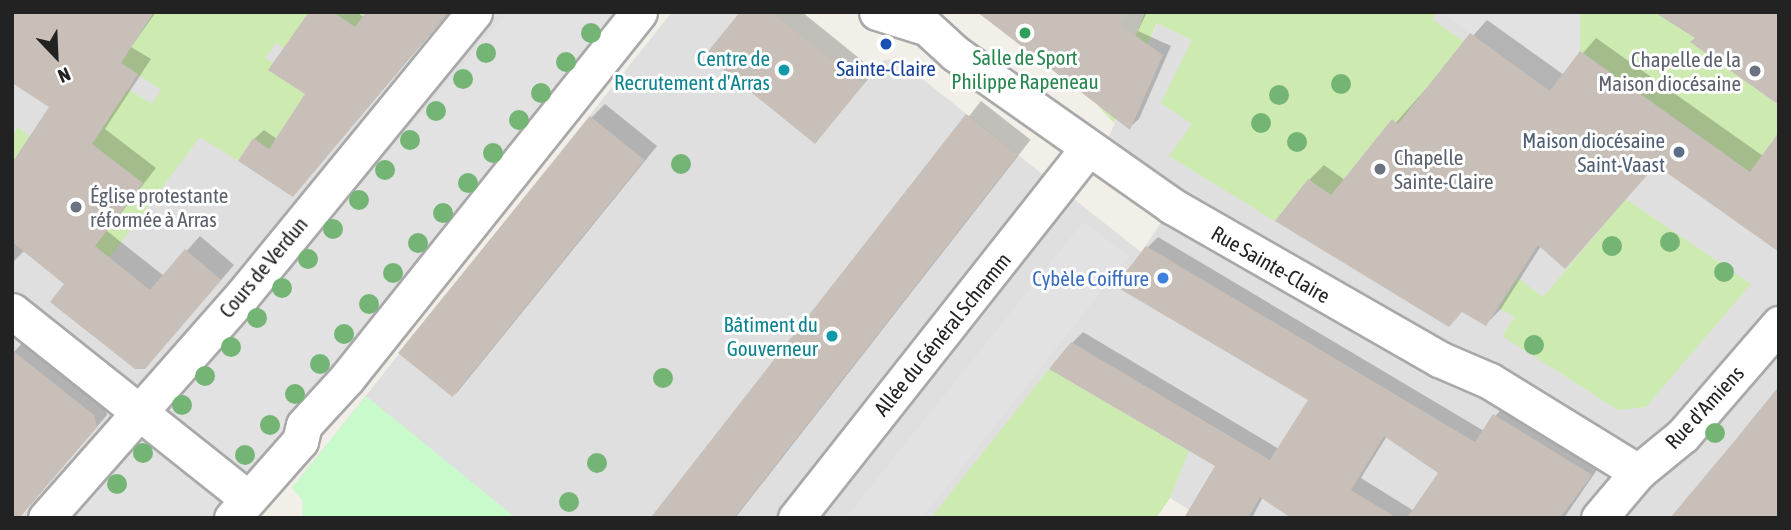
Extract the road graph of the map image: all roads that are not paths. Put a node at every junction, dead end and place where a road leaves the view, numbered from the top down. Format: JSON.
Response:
{"nodes":[{"id":1,"x":474,"y":12,"type":"edge"},
{"id":2,"x":639,"y":12,"type":"edge"},
{"id":3,"x":877,"y":12,"type":"edge"},
{"id":4,"x":916,"y":19,"type":"edge"},
{"id":5,"x":1087,"y":149,"type":"junction"},
{"id":6,"x":12,"y":311,"type":"edge"},
{"id":7,"x":1779,"y":324,"type":"edge"},
{"id":8,"x":140,"y":412,"type":"junction"},
{"id":9,"x":1637,"y":472,"type":"junction"},
{"id":10,"x":240,"y":508,"type":"edge"},
{"id":11,"x":46,"y":518,"type":"edge"},
{"id":12,"x":796,"y":518,"type":"edge"},
{"id":13,"x":1599,"y":518,"type":"edge"}],
"edges":[{"from":1,"to":8,"type":"street","name":"Cours de Verdun"},
{"from":2,"to":10,"type":"street"},
{"from":3,"to":4,"type":"street","name":"Rue Sainte-Claire"},
{"from":4,"to":5,"type":"street","name":"Rue Sainte-Claire"},
{"from":5,"to":9,"type":"street","name":"Rue Sainte-Claire"},
{"from":5,"to":12,"type":"street","name":"Allée du Général Schramm"},
{"from":6,"to":8,"type":"street"},
{"from":7,"to":9,"type":"street","name":"Rue d'Amiens"},
{"from":8,"to":10,"type":"street"},
{"from":8,"to":11,"type":"street","name":"Cours de Verdun"},
{"from":9,"to":13,"type":"street","name":"Rue d'Amiens"}]}
